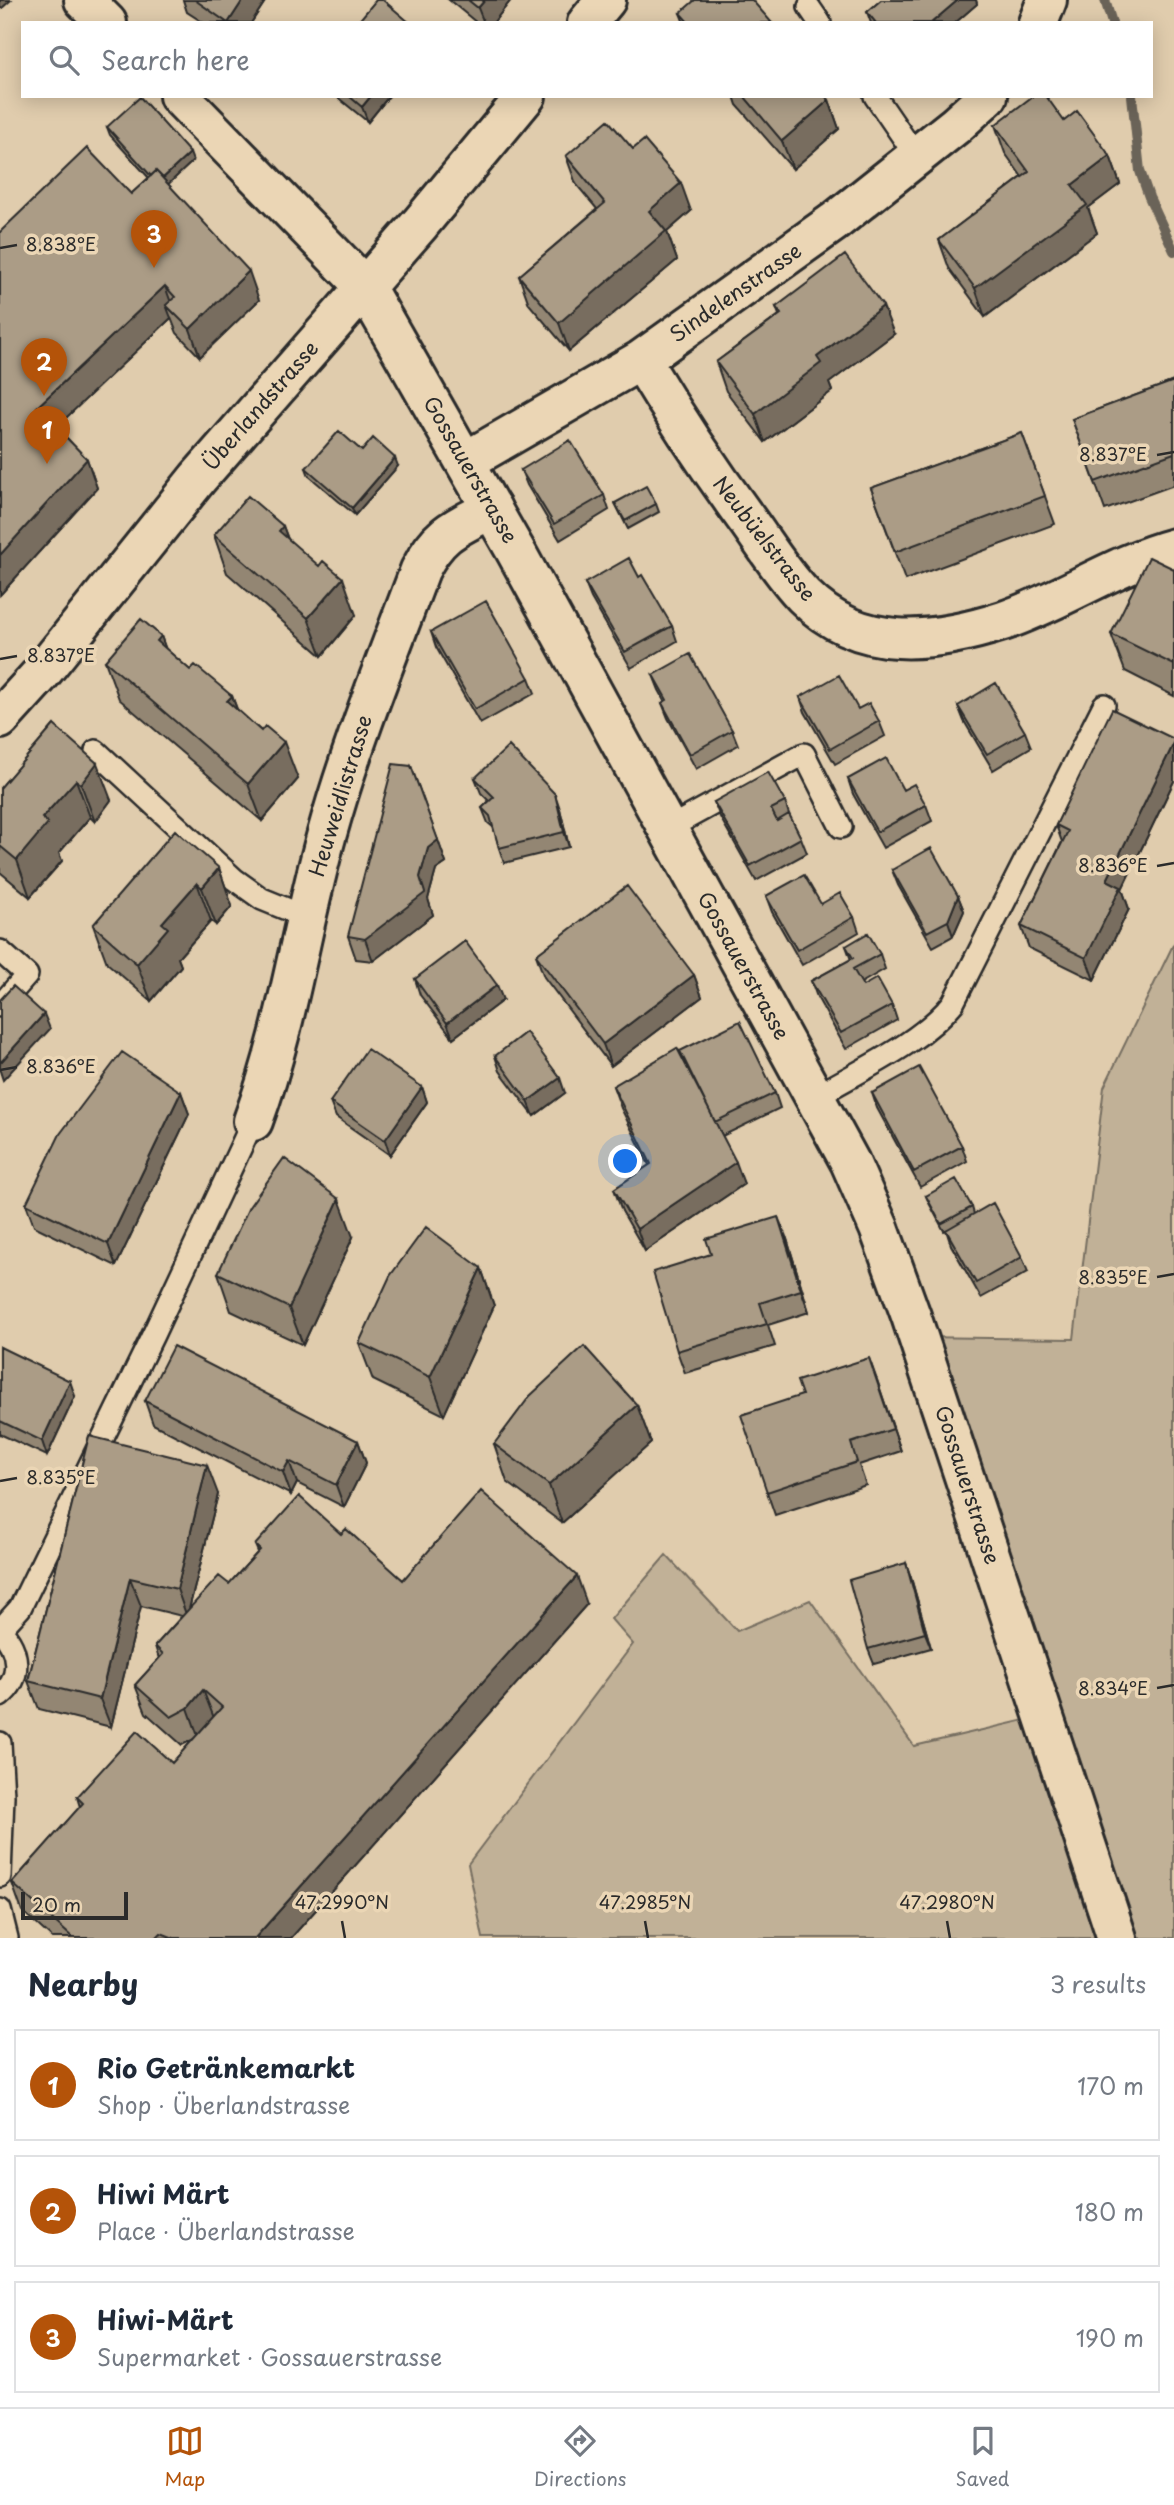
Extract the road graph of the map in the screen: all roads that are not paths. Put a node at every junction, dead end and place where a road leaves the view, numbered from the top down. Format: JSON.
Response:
{"nodes":[{"id":1,"x":84,"y":0,"type":"edge"},
{"id":2,"x":606,"y":0,"type":"edge"},
{"id":3,"x":1047,"y":0,"type":"edge"},
{"id":4,"x":105,"y":21,"type":"edge"},
{"id":5,"x":589,"y":21,"type":"edge"},
{"id":6,"x":1039,"y":21,"type":"edge"},
{"id":7,"x":181,"y":98,"type":"edge"},
{"id":8,"x":524,"y":98,"type":"edge"},
{"id":9,"x":876,"y":98,"type":"edge"},
{"id":10,"x":986,"y":98,"type":"edge"},
{"id":11,"x":916,"y":156,"type":"junction"},
{"id":12,"x":365,"y":287,"type":"junction"},
{"id":13,"x":641,"y":360,"type":"junction"},
{"id":14,"x":466,"y":461,"type":"junction"},
{"id":15,"x":492,"y":509,"type":"junction"},
{"id":16,"x":1174,"y":548,"type":"edge"},
{"id":17,"x":1104,"y":705,"type":"dead end"},
{"id":18,"x":0,"y":719,"type":"edge"},
{"id":19,"x":96,"y":751,"type":"dead end"},
{"id":20,"x":841,"y":827,"type":"dead end"},
{"id":21,"x":667,"y":829,"type":"junction"},
{"id":22,"x":306,"y":917,"type":"junction"},
{"id":23,"x":0,"y":951,"type":"edge"},
{"id":24,"x":0,"y":1006,"type":"edge"},
{"id":25,"x":815,"y":1097,"type":"junction"},
{"id":26,"x":253,"y":1121,"type":"joint"},
{"id":27,"x":0,"y":1630,"type":"edge"},
{"id":28,"x":0,"y":1696,"type":"edge"},
{"id":29,"x":0,"y":1743,"type":"edge"},
{"id":30,"x":0,"y":1876,"type":"edge"},
{"id":31,"x":0,"y":1910,"type":"edge"},
{"id":32,"x":7,"y":1938,"type":"edge"},
{"id":33,"x":1117,"y":1938,"type":"edge"}],
"edges":[{"from":1,"to":4,"type":"street"},
{"from":2,"to":5,"type":"street"},
{"from":3,"to":6,"type":"street"},
{"from":7,"to":12,"type":"street","name":"Gossauerstrasse"},
{"from":8,"to":12,"type":"street","name":"Überlandstrasse"},
{"from":9,"to":11,"type":"lane"},
{"from":10,"to":11,"type":"street","name":"Sindelenstrasse"},
{"from":11,"to":13,"type":"street","name":"Sindelenstrasse"},
{"from":12,"to":14,"type":"street","name":"Gossauerstrasse"},
{"from":12,"to":18,"type":"street","name":"Überlandstrasse"},
{"from":13,"to":14,"type":"street","name":"Sindelenstrasse"},
{"from":13,"to":16,"type":"street","name":"Neubüelstrasse"},
{"from":14,"to":15,"type":"street","name":"Gossauerstrasse"},
{"from":15,"to":21,"type":"street","name":"Gossauerstrasse"},
{"from":15,"to":22,"type":"street","name":"Heuweidlistrasse"},
{"from":17,"to":25,"type":"lane"},
{"from":19,"to":22,"type":"lane"},
{"from":20,"to":21,"type":"lane"},
{"from":21,"to":25,"type":"street","name":"Gossauerstrasse"},
{"from":22,"to":26,"type":"street","name":"Heuweidlistrasse"},
{"from":23,"to":24,"type":"lane"},
{"from":25,"to":33,"type":"street","name":"Gossauerstrasse"},
{"from":26,"to":27,"type":"lane"},
{"from":27,"to":28,"type":"lane"},
{"from":29,"to":30,"type":"lane"},
{"from":31,"to":32,"type":"lane"}]}
